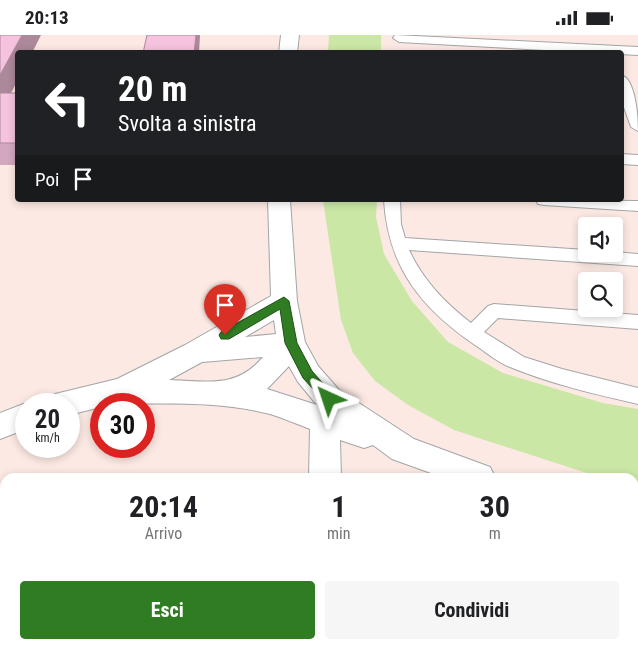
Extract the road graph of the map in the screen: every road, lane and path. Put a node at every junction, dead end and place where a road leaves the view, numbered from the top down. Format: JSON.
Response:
{"nodes":[{"id":1,"x":290,"y":35,"type":"edge"},
{"id":2,"x":606,"y":35,"type":"edge"},
{"id":3,"x":399,"y":37,"type":"edge"},
{"id":4,"x":288,"y":50,"type":"edge"},
{"id":5,"x":398,"y":50,"type":"edge"},
{"id":6,"x":596,"y":50,"type":"edge"},
{"id":7,"x":611,"y":50,"type":"edge"},
{"id":8,"x":624,"y":51,"type":"edge"},
{"id":9,"x":638,"y":51,"type":"edge"},
{"id":10,"x":624,"y":81,"type":"edge"},
{"id":11,"x":638,"y":83,"type":"edge"},
{"id":12,"x":624,"y":88,"type":"edge"},
{"id":13,"x":633,"y":120,"type":"edge"},
{"id":14,"x":624,"y":159,"type":"edge"},
{"id":15,"x":638,"y":160,"type":"edge"},
{"id":16,"x":279,"y":202,"type":"edge"},
{"id":17,"x":392,"y":202,"type":"edge"},
{"id":18,"x":575,"y":202,"type":"edge"},
{"id":19,"x":638,"y":206,"type":"edge"},
{"id":20,"x":398,"y":243,"type":"junction"},
{"id":21,"x":638,"y":260,"type":"edge"},
{"id":22,"x":284,"y":301,"type":"junction"},
{"id":23,"x":638,"y":322,"type":"edge"},
{"id":24,"x":471,"y":334,"type":"junction"},
{"id":25,"x":291,"y":343,"type":"junction"},
{"id":26,"x":195,"y":353,"type":"junction"},
{"id":27,"x":123,"y":390,"type":"junction"},
{"id":28,"x":226,"y":394,"type":"junction"},
{"id":29,"x":638,"y":396,"type":"edge"},
{"id":30,"x":80,"y":400,"type":"edge"},
{"id":31,"x":15,"y":420,"type":"edge"},
{"id":32,"x":325,"y":421,"type":"junction"},
{"id":33,"x":0,"y":426,"type":"edge"},
{"id":34,"x":403,"y":449,"type":"junction"},
{"id":35,"x":325,"y":473,"type":"edge"},
{"id":36,"x":468,"y":473,"type":"edge"}],
"edges":[{"from":1,"to":4,"type":"street"},
{"from":2,"to":7,"type":"lane"},
{"from":3,"to":5,"type":"lane"},
{"from":3,"to":6,"type":"lane"},
{"from":8,"to":9,"type":"lane"},
{"from":10,"to":11,"type":"lane"},
{"from":12,"to":13,"type":"lane"},
{"from":14,"to":15,"type":"lane"},
{"from":16,"to":22,"type":"street"},
{"from":17,"to":20,"type":"lane"},
{"from":18,"to":19,"type":"lane"},
{"from":20,"to":21,"type":"lane"},
{"from":20,"to":24,"type":"lane"},
{"from":22,"to":25,"type":"street"},
{"from":22,"to":26,"type":"street"},
{"from":23,"to":24,"type":"lane"},
{"from":24,"to":29,"type":"lane"},
{"from":25,"to":26,"type":"street"},
{"from":25,"to":28,"type":"street"},
{"from":25,"to":34,"type":"street"},
{"from":26,"to":27,"type":"street"},
{"from":27,"to":28,"type":"street"},
{"from":27,"to":30,"type":"street"},
{"from":28,"to":32,"type":"street"},
{"from":31,"to":33,"type":"street"},
{"from":32,"to":34,"type":"street"},
{"from":32,"to":35,"type":"street"},
{"from":34,"to":36,"type":"street"}]}
